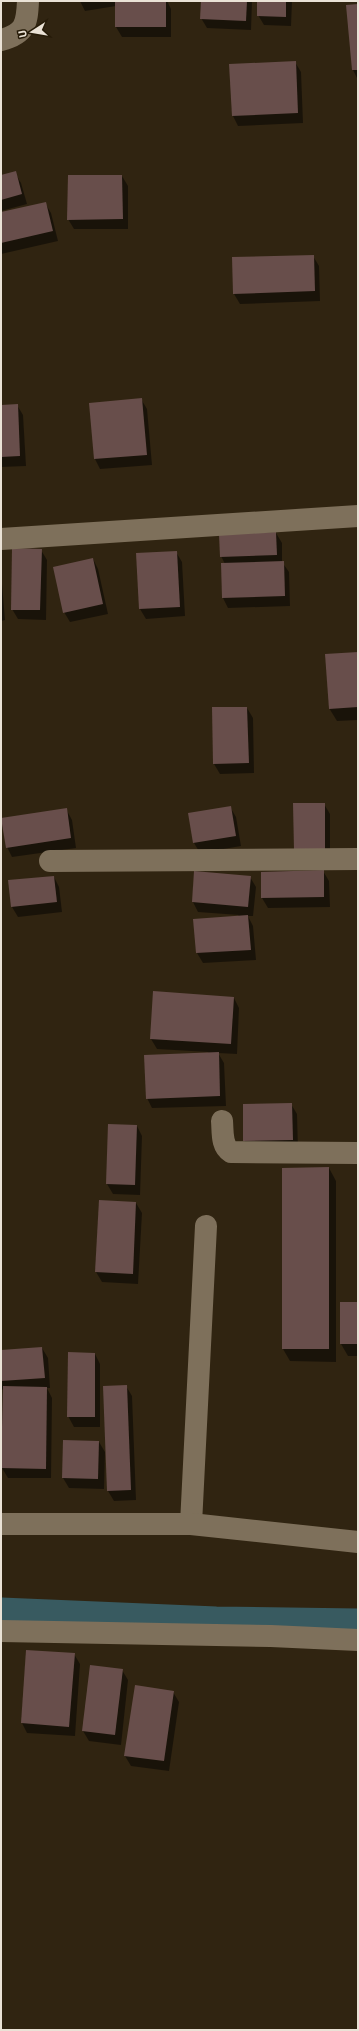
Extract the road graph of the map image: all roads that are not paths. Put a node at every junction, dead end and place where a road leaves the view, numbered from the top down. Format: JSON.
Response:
{"nodes":[{"id":1,"x":28,"y":1,"type":"edge"},
{"id":2,"x":1,"y":40,"type":"edge"},
{"id":3,"x":358,"y":516,"type":"edge"},
{"id":4,"x":1,"y":539,"type":"edge"},
{"id":5,"x":358,"y":859,"type":"edge"},
{"id":6,"x":50,"y":862,"type":"dead end"},
{"id":7,"x":222,"y":1121,"type":"dead end"},
{"id":8,"x":358,"y":1153,"type":"edge"},
{"id":9,"x":206,"y":1226,"type":"dead end"},
{"id":10,"x":1,"y":1524,"type":"edge"},
{"id":11,"x":191,"y":1524,"type":"junction"},
{"id":12,"x":358,"y":1542,"type":"edge"},
{"id":13,"x":1,"y":1631,"type":"edge"},
{"id":14,"x":358,"y":1640,"type":"edge"}],
"edges":[{"from":1,"to":2,"type":"street"},
{"from":3,"to":4,"type":"street"},
{"from":5,"to":6,"type":"street"},
{"from":7,"to":8,"type":"street"},
{"from":9,"to":11,"type":"street"},
{"from":10,"to":11,"type":"street"},
{"from":11,"to":12,"type":"street"},
{"from":13,"to":14,"type":"street"}]}
